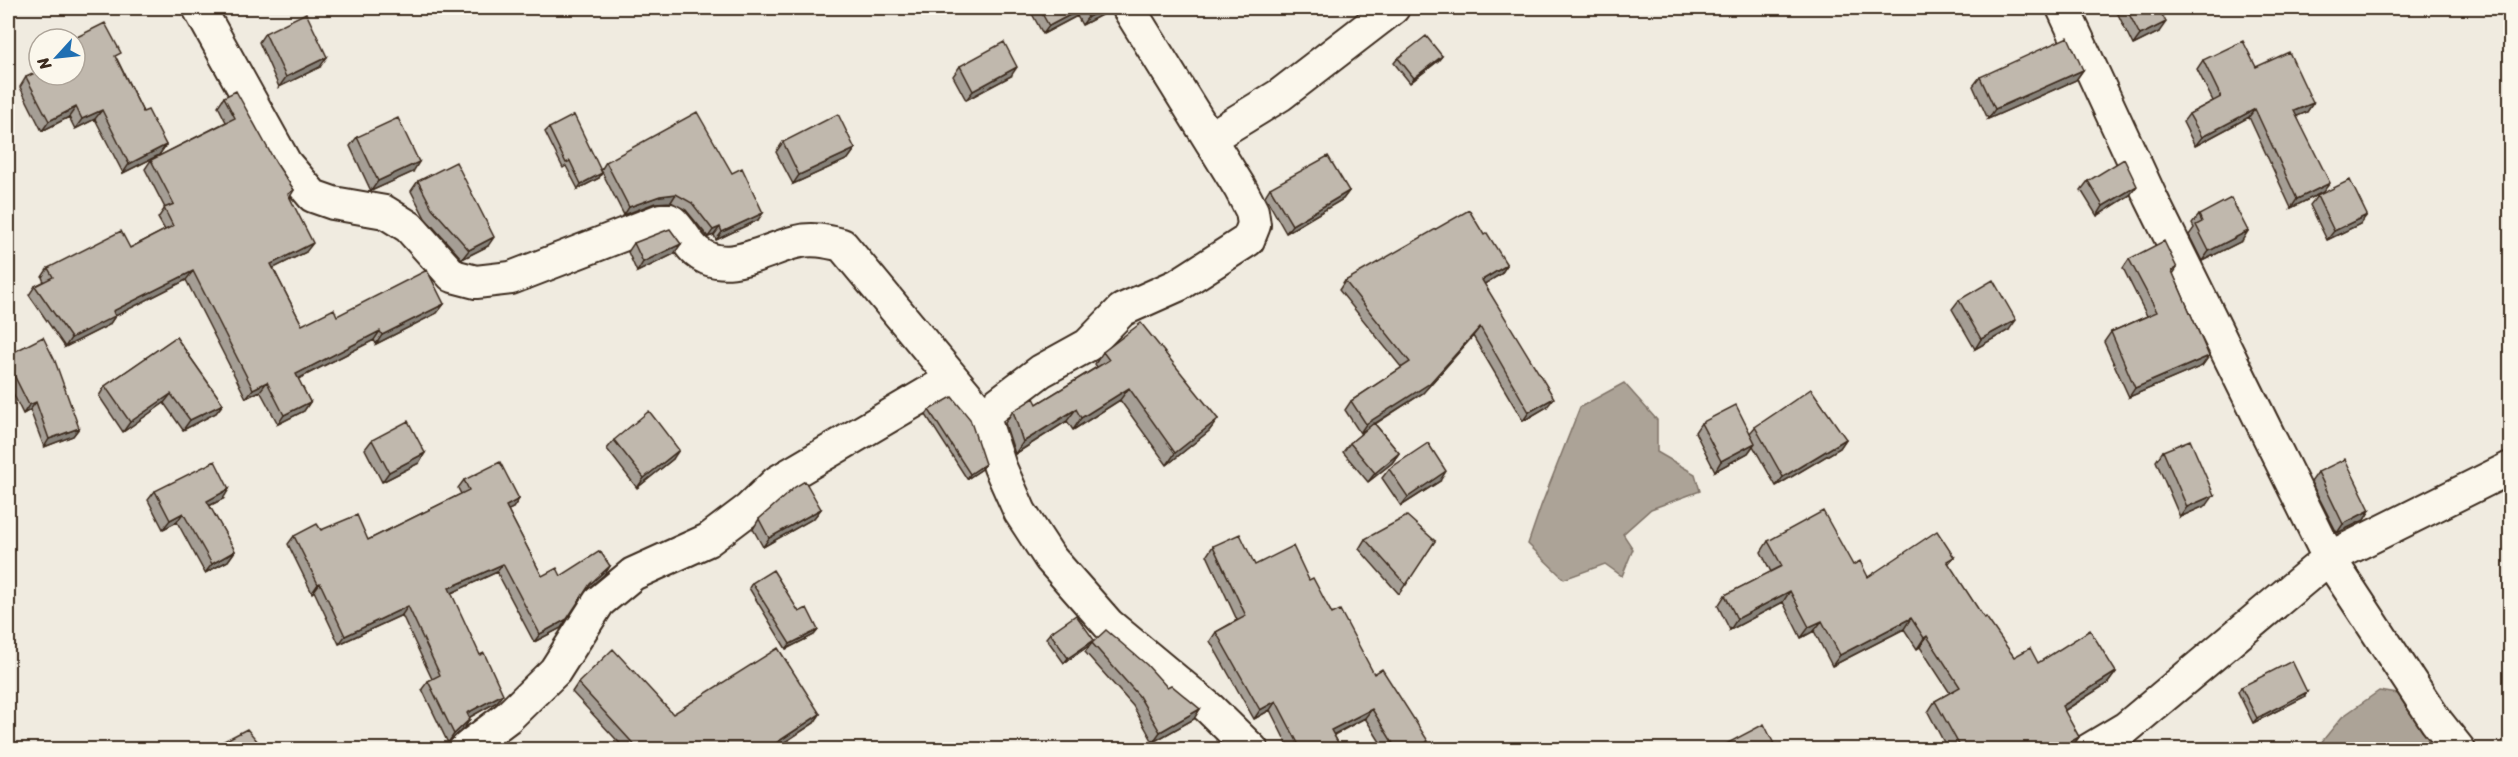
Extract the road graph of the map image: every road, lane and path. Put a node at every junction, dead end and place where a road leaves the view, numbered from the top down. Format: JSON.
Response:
{"nodes":[{"id":1,"x":199,"y":8,"type":"edge"},
{"id":2,"x":1393,"y":8,"type":"edge"},
{"id":3,"x":2063,"y":8,"type":"edge"},
{"id":4,"x":1130,"y":9,"type":"dead end"},
{"id":5,"x":1210,"y":138,"type":"junction"},
{"id":6,"x":952,"y":379,"type":"junction"},
{"id":7,"x":982,"y":415,"type":"junction"},
{"id":8,"x":2511,"y":468,"type":"edge"},
{"id":9,"x":2329,"y":558,"type":"junction"},
{"id":10,"x":464,"y":750,"type":"edge"},
{"id":11,"x":1252,"y":750,"type":"edge"},
{"id":12,"x":2089,"y":750,"type":"edge"},
{"id":13,"x":2459,"y":750,"type":"edge"}],
"edges":[{"from":1,"to":6,"type":"street"},
{"from":2,"to":5,"type":"street"},
{"from":3,"to":9,"type":"street"},
{"from":4,"to":5,"type":"street"},
{"from":5,"to":7,"type":"street"},
{"from":6,"to":7,"type":"street"},
{"from":6,"to":10,"type":"street"},
{"from":7,"to":11,"type":"street"},
{"from":8,"to":9,"type":"street"},
{"from":9,"to":12,"type":"street"},
{"from":9,"to":13,"type":"street"}]}
